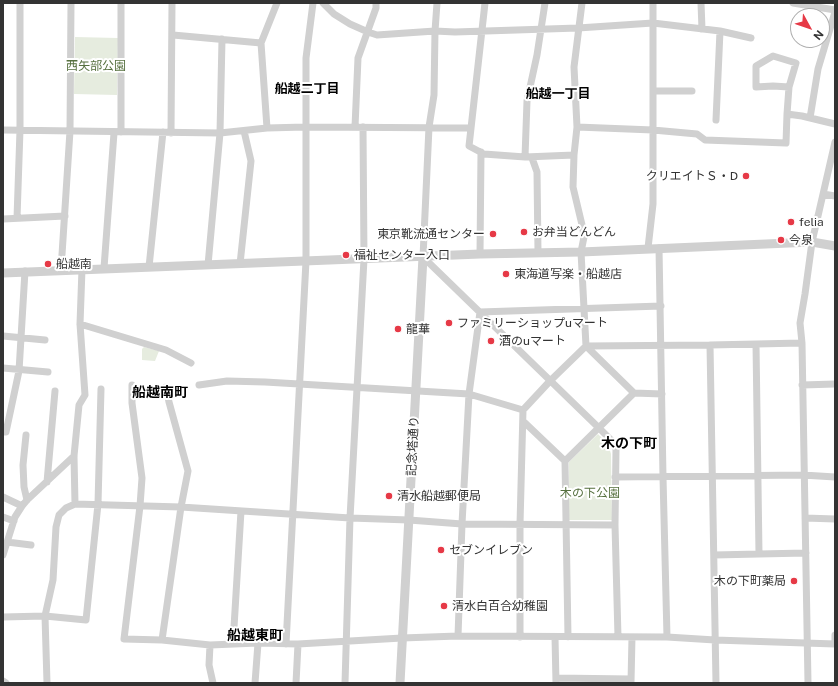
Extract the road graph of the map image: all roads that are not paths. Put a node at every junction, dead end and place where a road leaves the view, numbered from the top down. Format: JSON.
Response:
{"nodes":[{"id":1,"x":20,"y":3,"type":"edge"},
{"id":2,"x":71,"y":3,"type":"edge"},
{"id":3,"x":121,"y":3,"type":"edge"},
{"id":4,"x":172,"y":3,"type":"edge"},
{"id":5,"x":277,"y":3,"type":"edge"},
{"id":6,"x":313,"y":3,"type":"edge"},
{"id":7,"x":323,"y":3,"type":"edge"},
{"id":8,"x":376,"y":3,"type":"edge"},
{"id":9,"x":437,"y":3,"type":"edge"},
{"id":10,"x":485,"y":3,"type":"edge"},
{"id":11,"x":545,"y":3,"type":"edge"},
{"id":12,"x":582,"y":3,"type":"edge"},
{"id":13,"x":654,"y":3,"type":"edge"},
{"id":14,"x":701,"y":3,"type":"edge"},
{"id":15,"x":793,"y":3,"type":"edge"},
{"id":16,"x":835,"y":11,"type":"edge"},
{"id":17,"x":653,"y":23,"type":"junction"},
{"id":18,"x":578,"y":28,"type":"junction"},
{"id":19,"x":541,"y":29,"type":"junction"},
{"id":20,"x":702,"y":29,"type":"junction"},
{"id":21,"x":720,"y":30,"type":"junction"},
{"id":22,"x":435,"y":31,"type":"junction"},
{"id":23,"x":482,"y":31,"type":"junction"},
{"id":24,"x":368,"y":32,"type":"junction"},
{"id":25,"x":173,"y":35,"type":"junction"},
{"id":26,"x":752,"y":38,"type":"dead end"},
{"id":27,"x":222,"y":39,"type":"junction"},
{"id":28,"x":261,"y":43,"type":"junction"},
{"id":29,"x":789,"y":87,"type":"junction"},
{"id":30,"x":653,"y":91,"type":"junction"},
{"id":31,"x":692,"y":91,"type":"dead end"},
{"id":32,"x":788,"y":114,"type":"junction"},
{"id":33,"x":810,"y":118,"type":"junction"},
{"id":34,"x":716,"y":120,"type":"dead end"},
{"id":35,"x":835,"y":124,"type":"edge"},
{"id":36,"x":305,"y":127,"type":"junction"},
{"id":37,"x":355,"y":127,"type":"junction"},
{"id":38,"x":363,"y":127,"type":"junction"},
{"id":39,"x":429,"y":127,"type":"junction"},
{"id":40,"x":577,"y":127,"type":"junction"},
{"id":41,"x":267,"y":128,"type":"junction"},
{"id":42,"x":470,"y":128,"type":"junction"},
{"id":43,"x":3,"y":130,"type":"edge"},
{"id":44,"x":20,"y":130,"type":"junction"},
{"id":45,"x":653,"y":130,"type":"junction"},
{"id":46,"x":70,"y":131,"type":"junction"},
{"id":47,"x":244,"y":131,"type":"junction"},
{"id":48,"x":117,"y":132,"type":"junction"},
{"id":49,"x":163,"y":132,"type":"junction"},
{"id":50,"x":171,"y":132,"type":"junction"},
{"id":51,"x":220,"y":133,"type":"junction"},
{"id":52,"x":835,"y":142,"type":"edge"},
{"id":53,"x":482,"y":152,"type":"junction"},
{"id":54,"x":574,"y":155,"type":"junction"},
{"id":55,"x":529,"y":158,"type":"junction"},
{"id":56,"x":823,"y":194,"type":"junction"},
{"id":57,"x":835,"y":196,"type":"edge"},
{"id":58,"x":65,"y":216,"type":"junction"},
{"id":59,"x":17,"y":218,"type":"junction"},
{"id":60,"x":3,"y":219,"type":"edge"},
{"id":61,"x":812,"y":242,"type":"junction"},
{"id":62,"x":835,"y":246,"type":"edge"},
{"id":63,"x":648,"y":248,"type":"junction"},
{"id":64,"x":659,"y":248,"type":"junction"},
{"id":65,"x":538,"y":252,"type":"junction"},
{"id":66,"x":581,"y":252,"type":"junction"},
{"id":67,"x":480,"y":254,"type":"junction"},
{"id":68,"x":424,"y":257,"type":"junction"},
{"id":69,"x":364,"y":259,"type":"junction"},
{"id":70,"x":306,"y":262,"type":"junction"},
{"id":71,"x":240,"y":264,"type":"junction"},
{"id":72,"x":208,"y":265,"type":"junction"},
{"id":73,"x":149,"y":267,"type":"junction"},
{"id":74,"x":104,"y":268,"type":"junction"},
{"id":75,"x":82,"y":269,"type":"junction"},
{"id":76,"x":61,"y":270,"type":"junction"},
{"id":77,"x":3,"y":272,"type":"edge"},
{"id":78,"x":25,"y":272,"type":"junction"},
{"id":79,"x":661,"y":306,"type":"junction"},
{"id":80,"x":584,"y":308,"type":"junction"},
{"id":81,"x":480,"y":312,"type":"junction"},
{"id":82,"x":80,"y":324,"type":"junction"},
{"id":83,"x":3,"y":336,"type":"edge"},
{"id":84,"x":21,"y":338,"type":"junction"},
{"id":85,"x":45,"y":340,"type":"dead end"},
{"id":86,"x":802,"y":343,"type":"junction"},
{"id":87,"x":756,"y":344,"type":"junction"},
{"id":88,"x":710,"y":345,"type":"junction"},
{"id":89,"x":586,"y":346,"type":"junction"},
{"id":90,"x":662,"y":346,"type":"junction"},
{"id":91,"x":191,"y":362,"type":"dead end"},
{"id":92,"x":3,"y":368,"type":"edge"},
{"id":93,"x":19,"y":369,"type":"junction"},
{"id":94,"x":48,"y":372,"type":"dead end"},
{"id":95,"x":550,"y":381,"type":"junction"},
{"id":96,"x":300,"y":383,"type":"junction"},
{"id":97,"x":835,"y":384,"type":"edge"},
{"id":98,"x":132,"y":385,"type":"dead end"},
{"id":99,"x":199,"y":385,"type":"dead end"},
{"id":100,"x":802,"y":385,"type":"junction"},
{"id":101,"x":166,"y":387,"type":"dead end"},
{"id":102,"x":357,"y":387,"type":"junction"},
{"id":103,"x":101,"y":389,"type":"dead end"},
{"id":104,"x":416,"y":390,"type":"junction"},
{"id":105,"x":55,"y":391,"type":"dead end"},
{"id":106,"x":634,"y":393,"type":"junction"},
{"id":107,"x":469,"y":394,"type":"junction"},
{"id":108,"x":662,"y":394,"type":"junction"},
{"id":109,"x":523,"y":410,"type":"junction"},
{"id":110,"x":523,"y":421,"type":"junction"},
{"id":111,"x":599,"y":428,"type":"junction"},
{"id":112,"x":3,"y":432,"type":"edge"},
{"id":113,"x":26,"y":435,"type":"dead end"},
{"id":114,"x":74,"y":456,"type":"junction"},
{"id":115,"x":565,"y":462,"type":"junction"},
{"id":116,"x":803,"y":475,"type":"junction"},
{"id":117,"x":758,"y":476,"type":"junction"},
{"id":118,"x":616,"y":477,"type":"junction"},
{"id":119,"x":663,"y":477,"type":"junction"},
{"id":120,"x":713,"y":477,"type":"junction"},
{"id":121,"x":835,"y":477,"type":"edge"},
{"id":122,"x":47,"y":482,"type":"junction"},
{"id":123,"x":3,"y":497,"type":"edge"},
{"id":124,"x":24,"y":503,"type":"junction"},
{"id":125,"x":75,"y":504,"type":"junction"},
{"id":126,"x":98,"y":504,"type":"junction"},
{"id":127,"x":140,"y":506,"type":"junction"},
{"id":128,"x":181,"y":507,"type":"junction"},
{"id":129,"x":241,"y":511,"type":"junction"},
{"id":130,"x":293,"y":514,"type":"junction"},
{"id":131,"x":3,"y":517,"type":"edge"},
{"id":132,"x":350,"y":518,"type":"junction"},
{"id":133,"x":805,"y":518,"type":"junction"},
{"id":134,"x":835,"y":519,"type":"edge"},
{"id":135,"x":409,"y":520,"type":"junction"},
{"id":136,"x":14,"y":521,"type":"junction"},
{"id":137,"x":462,"y":524,"type":"junction"},
{"id":138,"x":520,"y":524,"type":"junction"},
{"id":139,"x":567,"y":524,"type":"junction"},
{"id":140,"x":615,"y":524,"type":"junction"},
{"id":141,"x":7,"y":542,"type":"junction"},
{"id":142,"x":31,"y":545,"type":"dead end"},
{"id":143,"x":806,"y":553,"type":"junction"},
{"id":144,"x":759,"y":554,"type":"junction"},
{"id":145,"x":3,"y":555,"type":"edge"},
{"id":146,"x":714,"y":556,"type":"junction"},
{"id":147,"x":45,"y":616,"type":"junction"},
{"id":148,"x":3,"y":617,"type":"edge"},
{"id":149,"x":835,"y":635,"type":"edge"},
{"id":150,"x":458,"y":636,"type":"junction"},
{"id":151,"x":520,"y":637,"type":"junction"},
{"id":152,"x":555,"y":637,"type":"junction"},
{"id":153,"x":568,"y":637,"type":"junction"},
{"id":154,"x":618,"y":637,"type":"junction"},
{"id":155,"x":632,"y":637,"type":"junction"},
{"id":156,"x":667,"y":637,"type":"junction"},
{"id":157,"x":402,"y":638,"type":"junction"},
{"id":158,"x":162,"y":640,"type":"junction"},
{"id":159,"x":345,"y":640,"type":"junction"},
{"id":160,"x":715,"y":640,"type":"junction"},
{"id":161,"x":808,"y":642,"type":"junction"},
{"id":162,"x":258,"y":643,"type":"junction"},
{"id":163,"x":233,"y":644,"type":"junction"},
{"id":164,"x":286,"y":644,"type":"junction"},
{"id":165,"x":298,"y":644,"type":"junction"},
{"id":166,"x":835,"y":644,"type":"edge"},
{"id":167,"x":210,"y":645,"type":"junction"},
{"id":168,"x":556,"y":680,"type":"edge"},
{"id":169,"x":3,"y":681,"type":"edge"},
{"id":170,"x":631,"y":681,"type":"edge"},
{"id":171,"x":6,"y":683,"type":"edge"},
{"id":172,"x":47,"y":683,"type":"edge"},
{"id":173,"x":213,"y":683,"type":"edge"},
{"id":174,"x":255,"y":683,"type":"edge"},
{"id":175,"x":296,"y":683,"type":"edge"},
{"id":176,"x":345,"y":683,"type":"edge"},
{"id":177,"x":400,"y":683,"type":"edge"},
{"id":178,"x":716,"y":683,"type":"edge"},
{"id":179,"x":808,"y":683,"type":"edge"}],
"edges":[{"from":1,"to":44,"type":"street"},
{"from":2,"to":46,"type":"street"},
{"from":3,"to":48,"type":"street"},
{"from":4,"to":25,"type":"street"},
{"from":5,"to":28,"type":"street"},
{"from":6,"to":36,"type":"street"},
{"from":7,"to":24,"type":"street"},
{"from":8,"to":24,"type":"street"},
{"from":9,"to":22,"type":"street"},
{"from":10,"to":23,"type":"street"},
{"from":11,"to":19,"type":"street"},
{"from":12,"to":18,"type":"street"},
{"from":13,"to":17,"type":"street"},
{"from":14,"to":20,"type":"street"},
{"from":15,"to":16,"type":"street"},
{"from":16,"to":33,"type":"street"},
{"from":17,"to":18,"type":"street"},
{"from":17,"to":20,"type":"street"},
{"from":17,"to":30,"type":"street"},
{"from":18,"to":19,"type":"street"},
{"from":18,"to":40,"type":"street"},
{"from":19,"to":23,"type":"street"},
{"from":19,"to":55,"type":"street"},
{"from":20,"to":21,"type":"street"},
{"from":21,"to":26,"type":"street"},
{"from":21,"to":34,"type":"street"},
{"from":22,"to":23,"type":"street"},
{"from":22,"to":24,"type":"street"},
{"from":22,"to":39,"type":"street"},
{"from":23,"to":42,"type":"street"},
{"from":24,"to":37,"type":"street"},
{"from":25,"to":27,"type":"street"},
{"from":25,"to":50,"type":"street"},
{"from":27,"to":28,"type":"street"},
{"from":27,"to":51,"type":"street"},
{"from":28,"to":41,"type":"street"},
{"from":29,"to":29,"type":"street"},
{"from":29,"to":32,"type":"street"},
{"from":30,"to":31,"type":"street"},
{"from":30,"to":45,"type":"street"},
{"from":32,"to":33,"type":"street"},
{"from":32,"to":45,"type":"street"},
{"from":33,"to":35,"type":"street"},
{"from":36,"to":37,"type":"street"},
{"from":36,"to":41,"type":"street"},
{"from":36,"to":70,"type":"street"},
{"from":37,"to":38,"type":"street"},
{"from":38,"to":39,"type":"street"},
{"from":38,"to":69,"type":"street"},
{"from":39,"to":42,"type":"street"},
{"from":39,"to":68,"type":"street"},
{"from":40,"to":45,"type":"street"},
{"from":40,"to":54,"type":"street"},
{"from":41,"to":47,"type":"street"},
{"from":42,"to":53,"type":"street"},
{"from":43,"to":44,"type":"street"},
{"from":44,"to":46,"type":"street"},
{"from":44,"to":59,"type":"street"},
{"from":45,"to":63,"type":"street"},
{"from":46,"to":48,"type":"street"},
{"from":46,"to":58,"type":"street"},
{"from":47,"to":51,"type":"street"},
{"from":47,"to":71,"type":"street"},
{"from":48,"to":49,"type":"street"},
{"from":48,"to":74,"type":"street"},
{"from":49,"to":50,"type":"street"},
{"from":49,"to":73,"type":"street"},
{"from":50,"to":51,"type":"street"},
{"from":51,"to":72,"type":"street"},
{"from":52,"to":56,"type":"street"},
{"from":53,"to":55,"type":"street"},
{"from":53,"to":67,"type":"street"},
{"from":54,"to":55,"type":"street"},
{"from":54,"to":66,"type":"street"},
{"from":55,"to":65,"type":"street"},
{"from":56,"to":57,"type":"street"},
{"from":56,"to":61,"type":"street"},
{"from":58,"to":59,"type":"street"},
{"from":58,"to":76,"type":"street"},
{"from":59,"to":60,"type":"street"},
{"from":61,"to":62,"type":"street"},
{"from":61,"to":64,"type":"street"},
{"from":61,"to":86,"type":"street"},
{"from":63,"to":64,"type":"street"},
{"from":63,"to":66,"type":"street"},
{"from":64,"to":79,"type":"street"},
{"from":65,"to":66,"type":"street"},
{"from":65,"to":67,"type":"street"},
{"from":66,"to":80,"type":"street"},
{"from":67,"to":68,"type":"street"},
{"from":68,"to":69,"type":"street"},
{"from":68,"to":81,"type":"street"},
{"from":68,"to":104,"type":"street","name":"記念塔通り"},
{"from":69,"to":70,"type":"street"},
{"from":69,"to":102,"type":"street"},
{"from":70,"to":71,"type":"street"},
{"from":70,"to":96,"type":"street"},
{"from":71,"to":72,"type":"street"},
{"from":72,"to":73,"type":"street"},
{"from":73,"to":74,"type":"street"},
{"from":74,"to":75,"type":"street"},
{"from":75,"to":76,"type":"street"},
{"from":75,"to":82,"type":"street"},
{"from":76,"to":78,"type":"street"},
{"from":77,"to":78,"type":"street"},
{"from":78,"to":84,"type":"street"},
{"from":79,"to":80,"type":"street"},
{"from":79,"to":90,"type":"street"},
{"from":80,"to":81,"type":"street"},
{"from":80,"to":89,"type":"street"},
{"from":81,"to":95,"type":"street"},
{"from":81,"to":107,"type":"street"},
{"from":82,"to":91,"type":"street"},
{"from":82,"to":114,"type":"street"},
{"from":83,"to":84,"type":"street"},
{"from":84,"to":85,"type":"street"},
{"from":84,"to":93,"type":"street"},
{"from":86,"to":87,"type":"street"},
{"from":86,"to":100,"type":"street"},
{"from":87,"to":88,"type":"street"},
{"from":87,"to":117,"type":"street"},
{"from":88,"to":90,"type":"street"},
{"from":88,"to":120,"type":"street"},
{"from":89,"to":90,"type":"street"},
{"from":89,"to":95,"type":"street"},
{"from":89,"to":106,"type":"street"},
{"from":90,"to":108,"type":"street"},
{"from":92,"to":93,"type":"street"},
{"from":93,"to":94,"type":"street"},
{"from":93,"to":112,"type":"street"},
{"from":95,"to":109,"type":"street"},
{"from":95,"to":111,"type":"street"},
{"from":96,"to":99,"type":"street"},
{"from":96,"to":102,"type":"street"},
{"from":96,"to":130,"type":"street"},
{"from":97,"to":100,"type":"street"},
{"from":98,"to":127,"type":"street"},
{"from":100,"to":116,"type":"street"},
{"from":101,"to":128,"type":"street"},
{"from":102,"to":104,"type":"street"},
{"from":102,"to":132,"type":"street"},
{"from":103,"to":126,"type":"street"},
{"from":104,"to":107,"type":"street"},
{"from":104,"to":135,"type":"street","name":"記念塔通り"},
{"from":105,"to":122,"type":"street"},
{"from":106,"to":108,"type":"street"},
{"from":106,"to":111,"type":"street"},
{"from":107,"to":109,"type":"street"},
{"from":107,"to":137,"type":"street"},
{"from":108,"to":119,"type":"street"},
{"from":109,"to":110,"type":"street"},
{"from":110,"to":115,"type":"street"},
{"from":110,"to":138,"type":"street"},
{"from":111,"to":115,"type":"street"},
{"from":111,"to":118,"type":"street"},
{"from":113,"to":124,"type":"street"},
{"from":114,"to":122,"type":"street"},
{"from":114,"to":125,"type":"street"},
{"from":115,"to":139,"type":"street"},
{"from":116,"to":117,"type":"street"},
{"from":116,"to":121,"type":"street"},
{"from":116,"to":133,"type":"street"},
{"from":117,"to":120,"type":"street"},
{"from":117,"to":144,"type":"street"},
{"from":118,"to":119,"type":"street"},
{"from":118,"to":140,"type":"street"},
{"from":119,"to":120,"type":"street"},
{"from":119,"to":156,"type":"street"},
{"from":120,"to":146,"type":"street"},
{"from":122,"to":124,"type":"street"},
{"from":123,"to":124,"type":"street"},
{"from":124,"to":136,"type":"street"},
{"from":125,"to":126,"type":"street"},
{"from":125,"to":147,"type":"street"},
{"from":126,"to":127,"type":"street"},
{"from":126,"to":147,"type":"street"},
{"from":127,"to":128,"type":"street"},
{"from":127,"to":158,"type":"street"},
{"from":128,"to":129,"type":"street"},
{"from":128,"to":158,"type":"street"},
{"from":129,"to":130,"type":"street"},
{"from":129,"to":163,"type":"street"},
{"from":130,"to":132,"type":"street"},
{"from":130,"to":164,"type":"street"},
{"from":131,"to":136,"type":"street"},
{"from":132,"to":135,"type":"street"},
{"from":132,"to":159,"type":"street"},
{"from":133,"to":134,"type":"street"},
{"from":133,"to":143,"type":"street"},
{"from":135,"to":137,"type":"street"},
{"from":135,"to":157,"type":"street","name":"記念塔通り"},
{"from":136,"to":141,"type":"street"},
{"from":137,"to":138,"type":"street"},
{"from":137,"to":150,"type":"street"},
{"from":138,"to":139,"type":"street"},
{"from":138,"to":151,"type":"street"},
{"from":139,"to":140,"type":"street"},
{"from":139,"to":153,"type":"street"},
{"from":140,"to":154,"type":"street"},
{"from":141,"to":142,"type":"street"},
{"from":141,"to":145,"type":"street"},
{"from":143,"to":144,"type":"street"},
{"from":143,"to":161,"type":"street"},
{"from":144,"to":146,"type":"street"},
{"from":146,"to":160,"type":"street"},
{"from":147,"to":148,"type":"street"},
{"from":147,"to":172,"type":"street"},
{"from":149,"to":166,"type":"street"},
{"from":150,"to":151,"type":"street"},
{"from":150,"to":157,"type":"street"},
{"from":151,"to":152,"type":"street"},
{"from":152,"to":153,"type":"street"},
{"from":152,"to":168,"type":"street"},
{"from":153,"to":154,"type":"street"},
{"from":154,"to":155,"type":"street"},
{"from":155,"to":156,"type":"street"},
{"from":155,"to":170,"type":"street"},
{"from":156,"to":160,"type":"street"},
{"from":157,"to":159,"type":"street"},
{"from":157,"to":177,"type":"street","name":"記念塔通り"},
{"from":158,"to":167,"type":"street"},
{"from":159,"to":165,"type":"street"},
{"from":159,"to":176,"type":"street"},
{"from":160,"to":161,"type":"street"},
{"from":160,"to":178,"type":"street"},
{"from":161,"to":166,"type":"street"},
{"from":161,"to":179,"type":"street"},
{"from":162,"to":163,"type":"street"},
{"from":162,"to":164,"type":"street"},
{"from":162,"to":174,"type":"street"},
{"from":163,"to":167,"type":"street"},
{"from":164,"to":165,"type":"street"},
{"from":165,"to":175,"type":"street"},
{"from":167,"to":173,"type":"street"},
{"from":168,"to":170,"type":"street"},
{"from":169,"to":171,"type":"street"}]}
